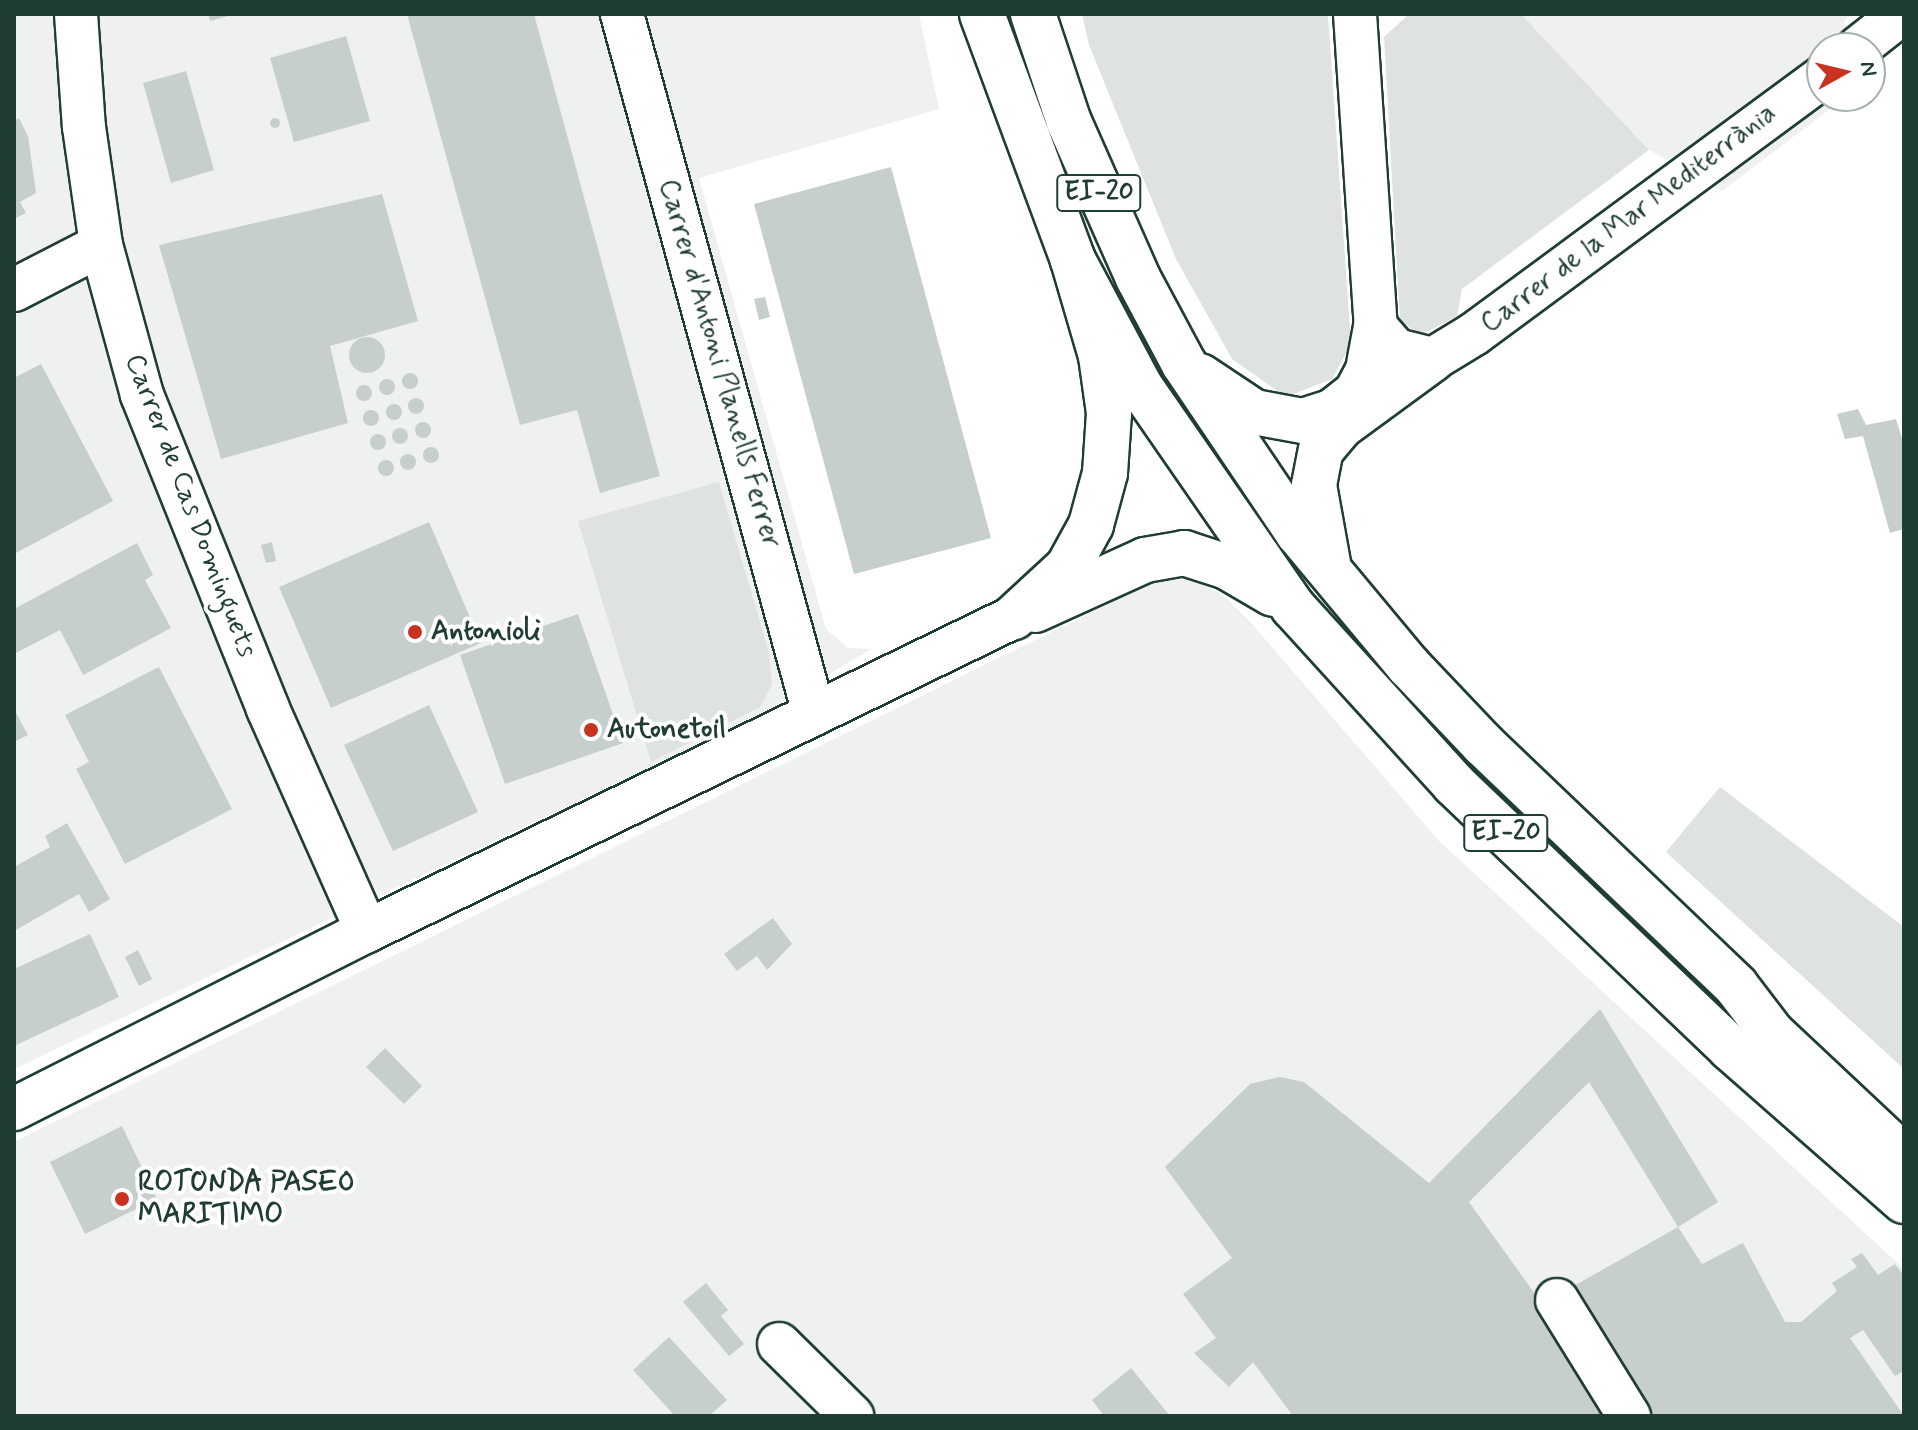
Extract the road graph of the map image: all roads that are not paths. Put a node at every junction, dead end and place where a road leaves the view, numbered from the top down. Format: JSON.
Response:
{"nodes":[{"id":1,"x":76,"y":14,"type":"edge"},
{"id":2,"x":622,"y":14,"type":"edge"},
{"id":3,"x":982,"y":14,"type":"edge"},
{"id":4,"x":1033,"y":14,"type":"edge"},
{"id":5,"x":1355,"y":14,"type":"edge"},
{"id":6,"x":1806,"y":89,"type":"edge"},
{"id":7,"x":101,"y":245,"type":"junction"},
{"id":8,"x":1073,"y":260,"type":"junction"},
{"id":9,"x":14,"y":290,"type":"edge"},
{"id":10,"x":1376,"y":327,"type":"junction"},
{"id":11,"x":1433,"y":359,"type":"junction"},
{"id":12,"x":1184,"y":364,"type":"junction"},
{"id":13,"x":1332,"y":577,"type":"junction"},
{"id":14,"x":1293,"y":607,"type":"junction"},
{"id":15,"x":1014,"y":617,"type":"junction"},
{"id":16,"x":814,"y":714,"type":"junction"},
{"id":17,"x":367,"y":931,"type":"junction"},
{"id":18,"x":1736,"y":986,"type":"junction"},
{"id":19,"x":1730,"y":1048,"type":"junction"},
{"id":20,"x":31,"y":1101,"type":"edge"},
{"id":21,"x":1904,"y":1127,"type":"edge"},
{"id":22,"x":1904,"y":1157,"type":"edge"},
{"id":23,"x":1904,"y":1201,"type":"edge"},
{"id":24,"x":1904,"y":1235,"type":"edge"},
{"id":25,"x":1557,"y":1300,"type":"dead end"},
{"id":26,"x":779,"y":1344,"type":"dead end"},
{"id":27,"x":852,"y":1416,"type":"edge"},
{"id":28,"x":1629,"y":1416,"type":"edge"}],
"edges":[{"from":1,"to":7,"type":"street","name":"Carrer de Cas Dominguets"},
{"from":2,"to":16,"type":"street","name":"Carrer d'Antoni Planells Ferrer"},
{"from":3,"to":8,"type":"highway","number":"EI-20"},
{"from":4,"to":12,"type":"highway","number":"EI-20"},
{"from":5,"to":10,"type":"street"},
{"from":6,"to":11,"type":"street","name":"Carrer de la Mar Mediterrània"},
{"from":7,"to":9,"type":"street"},
{"from":7,"to":17,"type":"street","name":"Carrer de Cas Dominguets"},
{"from":8,"to":14,"type":"highway","number":"EI-20"},
{"from":8,"to":15,"type":"highway"},
{"from":10,"to":11,"type":"street"},
{"from":10,"to":12,"type":"highway"},
{"from":11,"to":13,"type":"highway"},
{"from":12,"to":13,"type":"highway","number":"EI-20"},
{"from":13,"to":18,"type":"highway","number":"EI-20"},
{"from":14,"to":15,"type":"highway"},
{"from":14,"to":19,"type":"highway","number":"EI-20"},
{"from":15,"to":16,"type":"street"},
{"from":16,"to":17,"type":"street"},
{"from":17,"to":20,"type":"street"},
{"from":18,"to":21,"type":"highway"},
{"from":18,"to":22,"type":"highway","number":"EI-20"},
{"from":19,"to":23,"type":"highway","number":"EI-20"},
{"from":19,"to":24,"type":"highway"},
{"from":25,"to":28,"type":"street"},
{"from":26,"to":27,"type":"street"}]}
